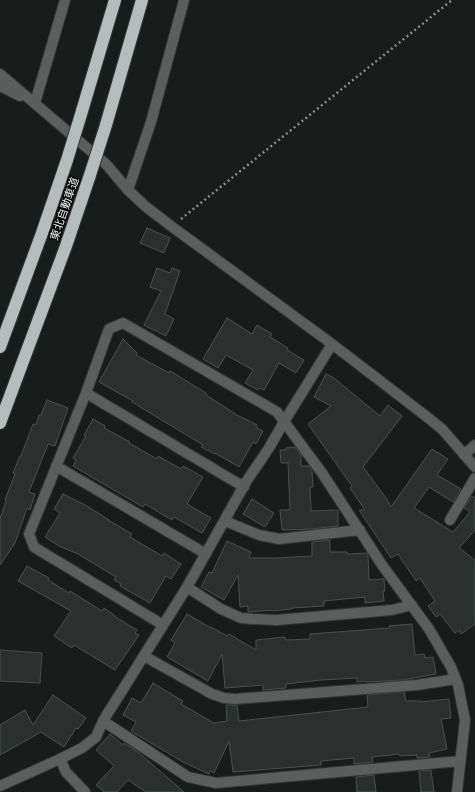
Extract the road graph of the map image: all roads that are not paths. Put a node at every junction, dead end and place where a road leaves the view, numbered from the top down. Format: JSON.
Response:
{"nodes":[{"id":1,"x":65,"y":0,"type":"edge"},
{"id":2,"x":115,"y":0,"type":"edge"},
{"id":3,"x":142,"y":0,"type":"edge"},
{"id":4,"x":184,"y":0,"type":"edge"},
{"id":5,"x":0,"y":74,"type":"edge"},
{"id":6,"x":0,"y":86,"type":"edge"},
{"id":7,"x":35,"y":103,"type":"junction"},
{"id":8,"x":128,"y":190,"type":"junction"},
{"id":9,"x":332,"y":344,"type":"junction"},
{"id":10,"x":0,"y":347,"type":"edge"},
{"id":11,"x":86,"y":393,"type":"junction"},
{"id":12,"x":284,"y":422,"type":"junction"},
{"id":13,"x":0,"y":423,"type":"edge"},
{"id":14,"x":475,"y":445,"type":"edge"},
{"id":15,"x":464,"y":455,"type":"junction"},
{"id":16,"x":56,"y":466,"type":"junction"},
{"id":17,"x":475,"y":467,"type":"edge"},
{"id":18,"x":475,"y":478,"type":"edge"},
{"id":19,"x":244,"y":487,"type":"junction"},
{"id":20,"x":225,"y":520,"type":"junction"},
{"id":21,"x":450,"y":520,"type":"dead end"},
{"id":22,"x":360,"y":530,"type":"junction"},
{"id":23,"x":206,"y":554,"type":"junction"},
{"id":24,"x":187,"y":587,"type":"junction"},
{"id":25,"x":412,"y":605,"type":"junction"},
{"id":26,"x":163,"y":625,"type":"junction"},
{"id":27,"x":144,"y":656,"type":"junction"},
{"id":28,"x":456,"y":679,"type":"junction"},
{"id":29,"x":103,"y":722,"type":"junction"},
{"id":30,"x":60,"y":760,"type":"junction"},
{"id":31,"x":460,"y":761,"type":"junction"},
{"id":32,"x":0,"y":786,"type":"edge"},
{"id":33,"x":85,"y":792,"type":"edge"},
{"id":34,"x":457,"y":792,"type":"edge"}],
"edges":[{"from":1,"to":7,"type":"street"},
{"from":2,"to":10,"type":"highway","name":"東北自動車道","bridge":true},
{"from":3,"to":13,"type":"highway","name":"東北自動車道","bridge":true},
{"from":4,"to":8,"type":"street"},
{"from":5,"to":7,"type":"street"},
{"from":6,"to":7,"type":"street"},
{"from":7,"to":8,"type":"street"},
{"from":8,"to":9,"type":"street"},
{"from":9,"to":12,"type":"street"},
{"from":9,"to":15,"type":"street"},
{"from":11,"to":12,"type":"street"},
{"from":11,"to":16,"type":"street"},
{"from":11,"to":19,"type":"street"},
{"from":12,"to":19,"type":"street"},
{"from":12,"to":22,"type":"street"},
{"from":14,"to":15,"type":"street"},
{"from":15,"to":17,"type":"street"},
{"from":16,"to":23,"type":"street"},
{"from":16,"to":26,"type":"street"},
{"from":18,"to":21,"type":"street"},
{"from":19,"to":20,"type":"street"},
{"from":20,"to":22,"type":"street"},
{"from":20,"to":23,"type":"street"},
{"from":22,"to":25,"type":"street"},
{"from":23,"to":24,"type":"street"},
{"from":24,"to":25,"type":"street"},
{"from":24,"to":26,"type":"street"},
{"from":25,"to":28,"type":"street"},
{"from":26,"to":27,"type":"street"},
{"from":27,"to":28,"type":"street"},
{"from":27,"to":29,"type":"street"},
{"from":28,"to":31,"type":"street"},
{"from":29,"to":30,"type":"street"},
{"from":29,"to":31,"type":"street"},
{"from":30,"to":32,"type":"street"},
{"from":30,"to":33,"type":"street"},
{"from":31,"to":34,"type":"street"}]}
